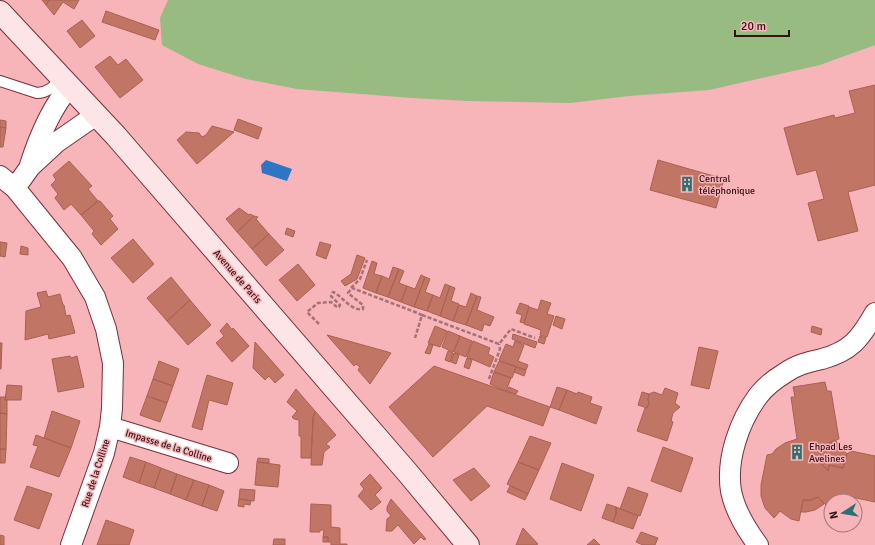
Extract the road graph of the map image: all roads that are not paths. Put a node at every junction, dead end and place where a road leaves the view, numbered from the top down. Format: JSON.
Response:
{"nodes":[{"id":1,"x":0,"y":12,"type":"edge"},
{"id":2,"x":0,"y":81,"type":"edge"},
{"id":3,"x":66,"y":82,"type":"junction"},
{"id":4,"x":96,"y":115,"type":"junction"},
{"id":5,"x":30,"y":167,"type":"junction"},
{"id":6,"x":7,"y":182,"type":"edge"},
{"id":7,"x":875,"y":313,"type":"edge"},
{"id":8,"x":868,"y":342,"type":"edge"},
{"id":9,"x":110,"y":427,"type":"junction"},
{"id":10,"x":228,"y":463,"type":"dead end"},
{"id":11,"x":71,"y":545,"type":"edge"},
{"id":12,"x":468,"y":545,"type":"edge"},
{"id":13,"x":758,"y":545,"type":"edge"}],
"edges":[{"from":1,"to":3,"type":"main road","name":"Avenue de Paris"},
{"from":2,"to":3,"type":"lane"},
{"from":3,"to":4,"type":"main road","name":"Avenue de Paris"},
{"from":3,"to":5,"type":"street","name":"Rue de la Colline"},
{"from":4,"to":5,"type":"street","name":"Rue de la Colline"},
{"from":4,"to":12,"type":"main road","name":"Avenue de Paris"},
{"from":5,"to":6,"type":"street","name":"Rue de la Colline"},
{"from":6,"to":9,"type":"street","name":"Rue de la Colline"},
{"from":7,"to":8,"type":"street"},
{"from":8,"to":13,"type":"street"},
{"from":9,"to":10,"type":"street","name":"Impasse de la Colline"},
{"from":9,"to":11,"type":"street","name":"Rue de la Colline"}]}
